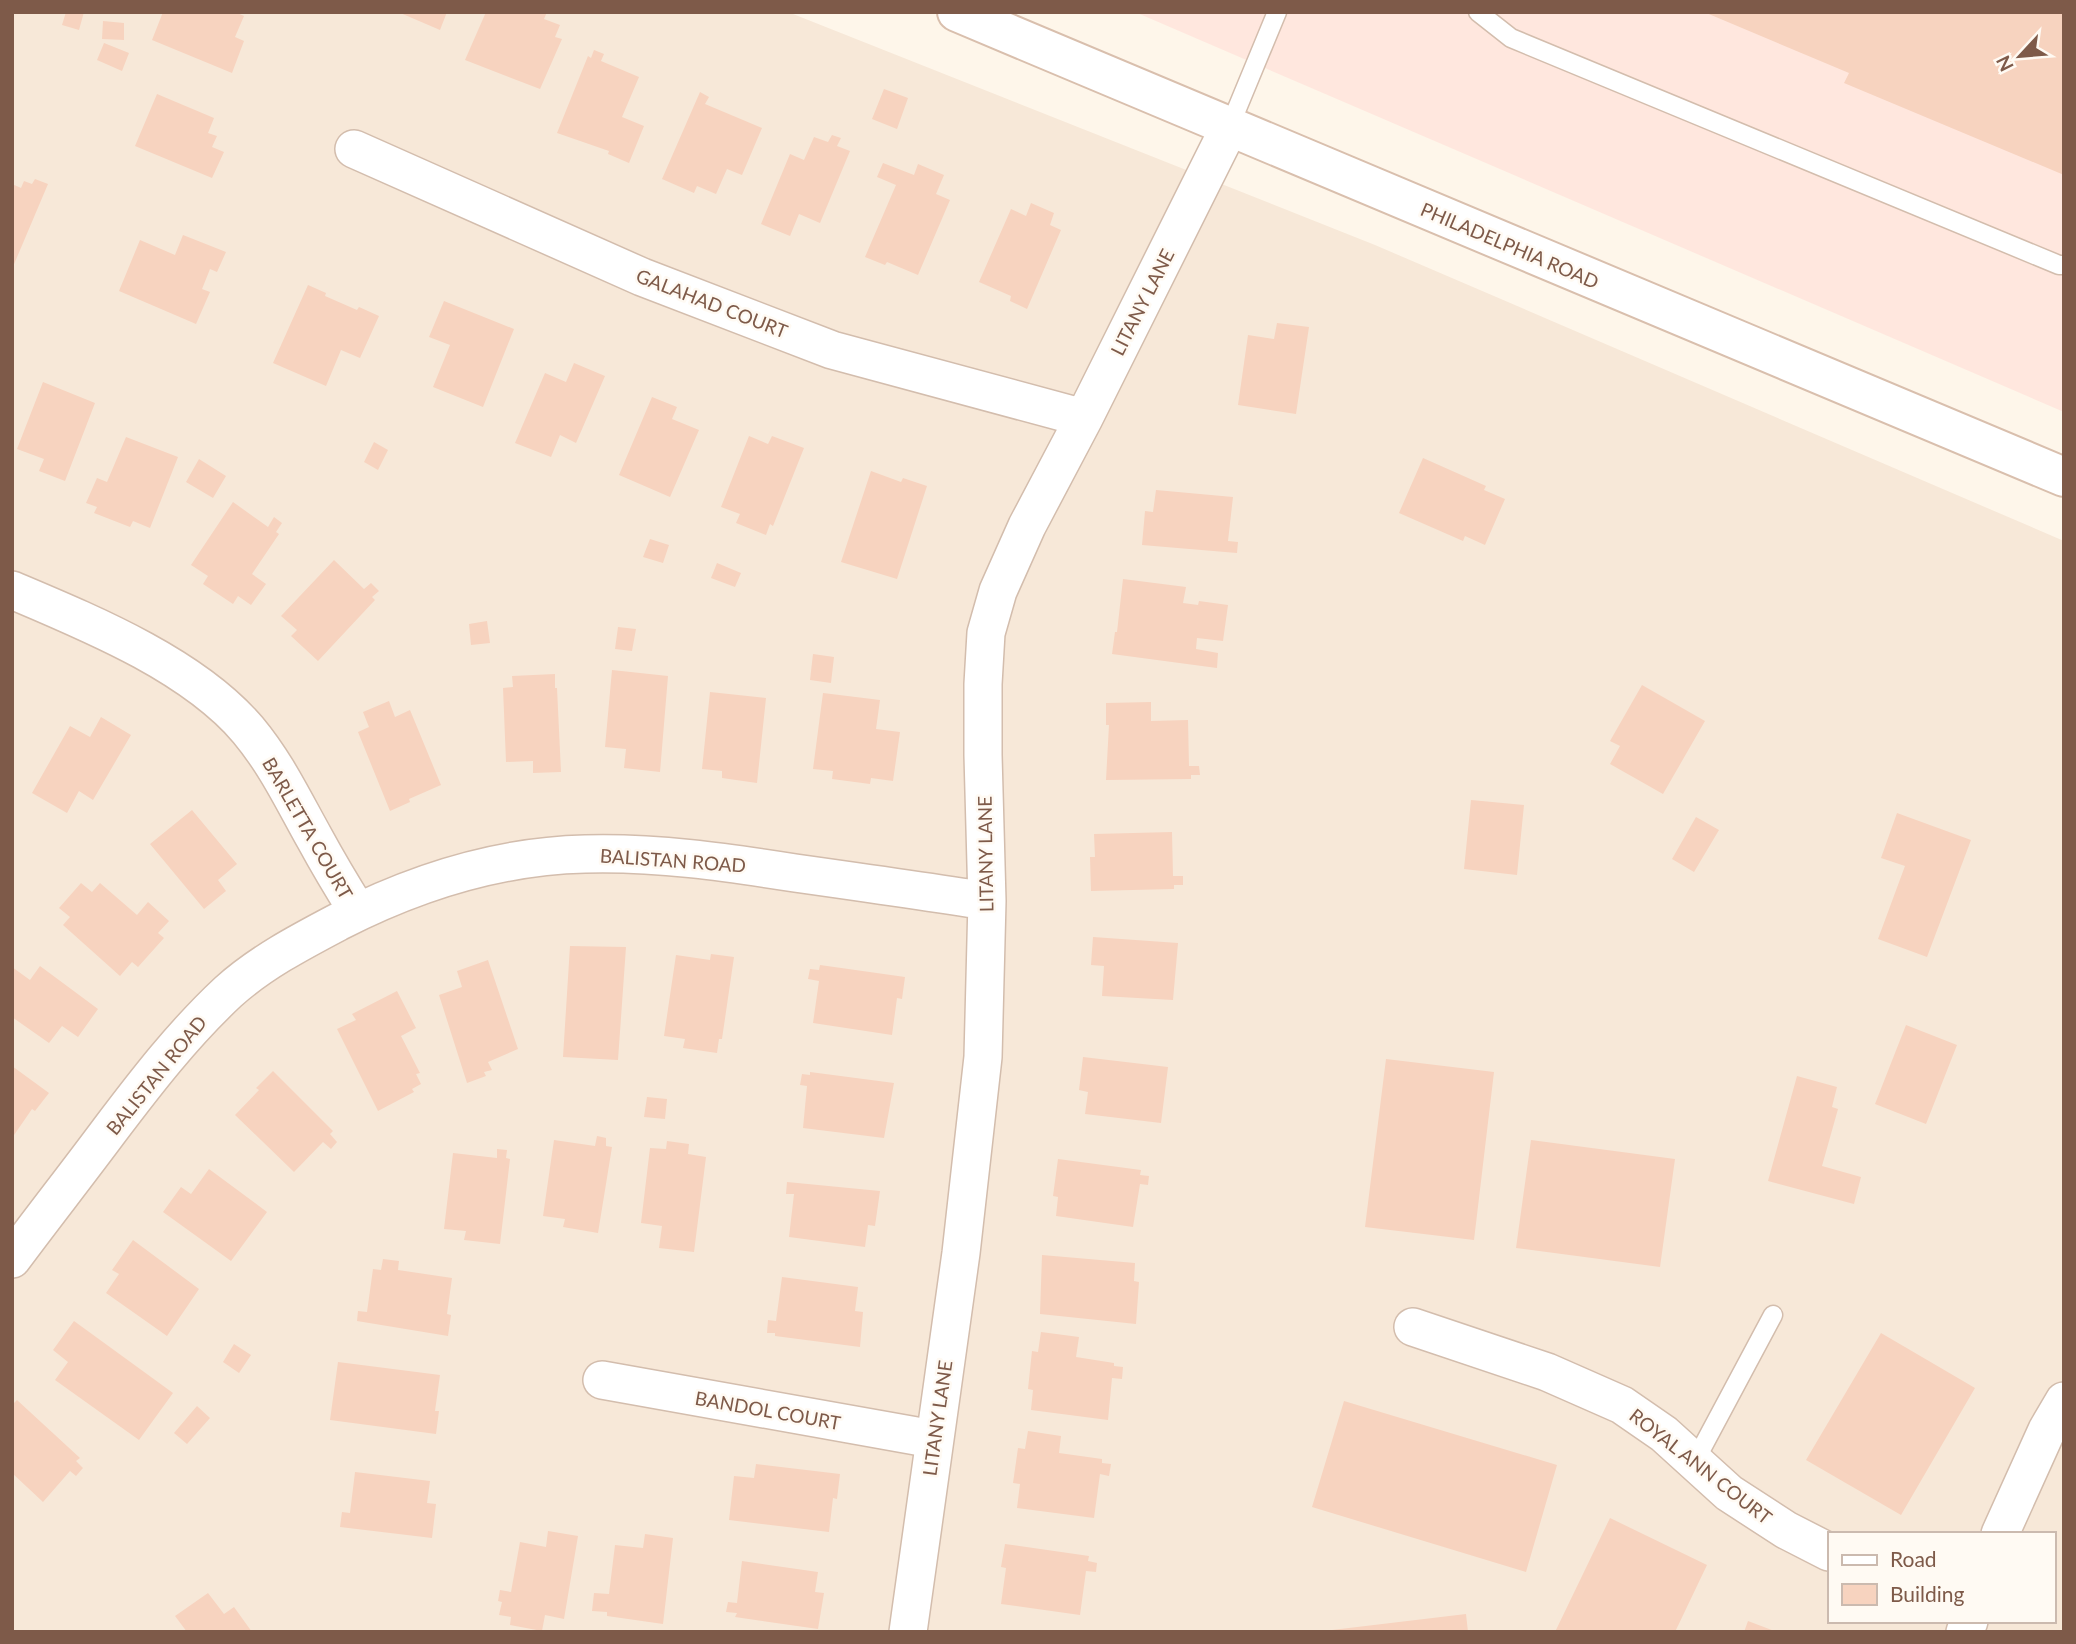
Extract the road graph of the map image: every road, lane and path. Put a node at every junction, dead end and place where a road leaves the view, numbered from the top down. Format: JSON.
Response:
{"nodes":[{"id":1,"x":957,"y":12,"type":"edge"},
{"id":2,"x":1277,"y":12,"type":"edge"},
{"id":3,"x":1478,"y":12,"type":"edge"},
{"id":4,"x":1229,"y":128,"type":"junction"},
{"id":5,"x":354,"y":149,"type":"dead end"},
{"id":6,"x":2064,"y":265,"type":"edge"},
{"id":7,"x":1084,"y":418,"type":"junction"},
{"id":8,"x":2064,"y":477,"type":"edge"},
{"id":9,"x":12,"y":590,"type":"edge"},
{"id":10,"x":987,"y":901,"type":"junction"},
{"id":11,"x":358,"y":912,"type":"junction"},
{"id":12,"x":13,"y":1256,"type":"edge"},
{"id":13,"x":1773,"y":1315,"type":"dead end"},
{"id":14,"x":1413,"y":1327,"type":"dead end"},
{"id":15,"x":602,"y":1380,"type":"dead end"},
{"id":16,"x":2064,"y":1401,"type":"edge"},
{"id":17,"x":933,"y":1439,"type":"junction"},
{"id":18,"x":1695,"y":1461,"type":"junction"},
{"id":19,"x":2001,"y":1532,"type":"edge"},
{"id":20,"x":1828,"y":1551,"type":"edge"},
{"id":21,"x":908,"y":1632,"type":"edge"}],
"edges":[{"from":1,"to":4,"type":"main road","name":"PHILADELPHIA ROAD"},
{"from":2,"to":4,"type":"lane"},
{"from":3,"to":6,"type":"lane"},
{"from":4,"to":7,"type":"street","name":"LITANY LANE"},
{"from":4,"to":8,"type":"main road","name":"PHILADELPHIA ROAD"},
{"from":5,"to":7,"type":"street","name":"GALAHAD COURT"},
{"from":7,"to":10,"type":"street","name":"LITANY LANE"},
{"from":9,"to":11,"type":"street","name":"BARLETTA COURT"},
{"from":10,"to":11,"type":"street","name":"BALISTAN ROAD"},
{"from":10,"to":17,"type":"street","name":"LITANY LANE"},
{"from":11,"to":12,"type":"street","name":"BALISTAN ROAD"},
{"from":13,"to":18,"type":"lane"},
{"from":14,"to":18,"type":"street","name":"ROYAL ANN COURT"},
{"from":15,"to":17,"type":"street","name":"BANDOL COURT"},
{"from":16,"to":19,"type":"street"},
{"from":17,"to":21,"type":"street","name":"LITANY LANE"},
{"from":18,"to":20,"type":"street","name":"ROYAL ANN COURT"}]}
